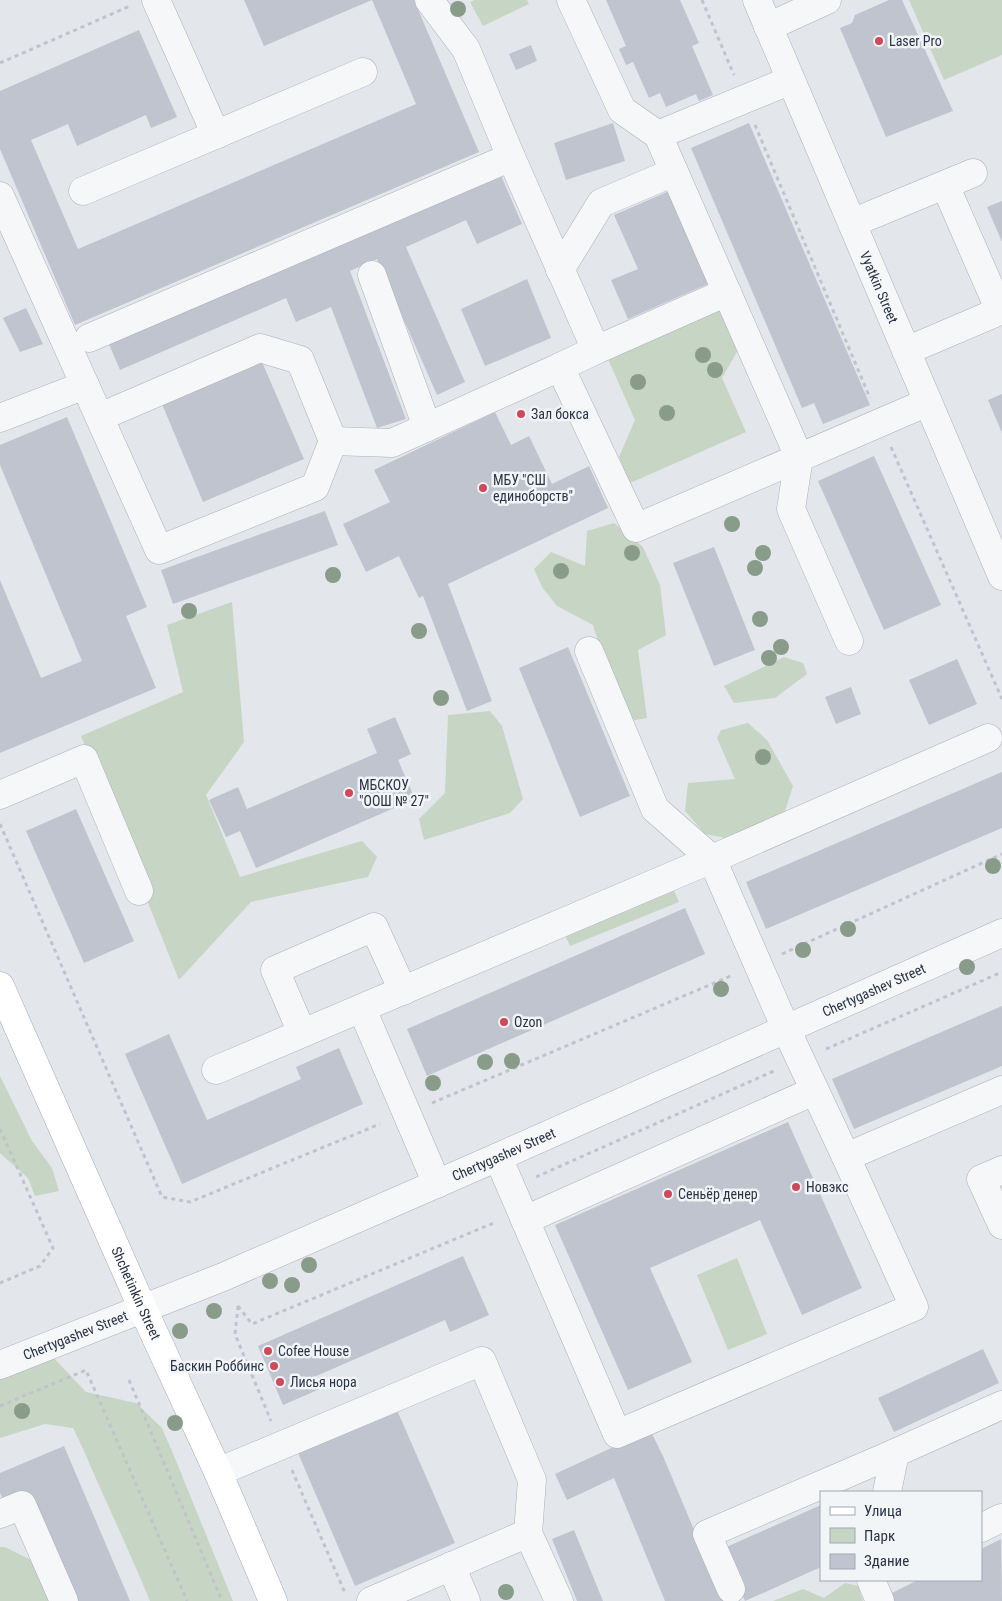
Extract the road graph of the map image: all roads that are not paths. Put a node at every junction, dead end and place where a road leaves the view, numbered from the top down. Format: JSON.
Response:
{"nodes":[{"id":1,"x":429,"y":0,"type":"edge"},
{"id":2,"x":571,"y":0,"type":"edge"},
{"id":3,"x":757,"y":0,"type":"edge"},
{"id":4,"x":827,"y":0,"type":"edge"},
{"id":5,"x":146,"y":2,"type":"edge"},
{"id":6,"x":768,"y":27,"type":"junction"},
{"id":7,"x":363,"y":72,"type":"dead end"},
{"id":8,"x":791,"y":80,"type":"junction"},
{"id":9,"x":216,"y":135,"type":"junction"},
{"id":10,"x":658,"y":135,"type":"junction"},
{"id":11,"x":511,"y":156,"type":"junction"},
{"id":12,"x":674,"y":172,"type":"junction"},
{"id":13,"x":973,"y":173,"type":"dead end"},
{"id":14,"x":945,"y":185,"type":"junction"},
{"id":15,"x":83,"y":191,"type":"dead end"},
{"id":16,"x":0,"y":196,"type":"edge"},
{"id":17,"x":852,"y":224,"type":"junction"},
{"id":18,"x":560,"y":270,"type":"junction"},
{"id":19,"x":372,"y":275,"type":"dead end"},
{"id":20,"x":726,"y":292,"type":"junction"},
{"id":21,"x":1001,"y":311,"type":"edge"},
{"id":22,"x":89,"y":338,"type":"dead end"},
{"id":23,"x":596,"y":350,"type":"junction"},
{"id":24,"x":906,"y":351,"type":"junction"},
{"id":25,"x":560,"y":367,"type":"junction"},
{"id":26,"x":85,"y":385,"type":"junction"},
{"id":27,"x":928,"y":402,"type":"junction"},
{"id":28,"x":100,"y":417,"type":"junction"},
{"id":29,"x":0,"y":418,"type":"edge"},
{"id":30,"x":427,"y":427,"type":"junction"},
{"id":31,"x":333,"y":441,"type":"junction"},
{"id":32,"x":799,"y":457,"type":"junction"},
{"id":33,"x":1002,"y":576,"type":"edge"},
{"id":34,"x":849,"y":641,"type":"dead end"},
{"id":35,"x":589,"y":651,"type":"dead end"},
{"id":36,"x":988,"y":738,"type":"dead end"},
{"id":37,"x":0,"y":795,"type":"edge"},
{"id":38,"x":712,"y":859,"type":"junction"},
{"id":39,"x":139,"y":892,"type":"dead end"},
{"id":40,"x":1002,"y":933,"type":"edge"},
{"id":41,"x":0,"y":986,"type":"edge"},
{"id":42,"x":402,"y":991,"type":"junction"},
{"id":43,"x":362,"y":1009,"type":"junction"},
{"id":44,"x":786,"y":1029,"type":"junction"},
{"id":45,"x":302,"y":1034,"type":"junction"},
{"id":46,"x":216,"y":1070,"type":"dead end"},
{"id":47,"x":814,"y":1091,"type":"junction"},
{"id":48,"x":1002,"y":1091,"type":"edge"},
{"id":49,"x":498,"y":1157,"type":"junction"},
{"id":50,"x":846,"y":1157,"type":"junction"},
{"id":51,"x":1002,"y":1170,"type":"edge"},
{"id":52,"x":437,"y":1184,"type":"junction"},
{"id":53,"x":525,"y":1220,"type":"junction"},
{"id":54,"x":1002,"y":1226,"type":"edge"},
{"id":55,"x":142,"y":1307,"type":"junction"},
{"id":56,"x":0,"y":1365,"type":"edge"},
{"id":57,"x":1002,"y":1405,"type":"edge"},
{"id":58,"x":895,"y":1453,"type":"junction"},
{"id":59,"x":218,"y":1472,"type":"junction"},
{"id":60,"x":887,"y":1491,"type":"edge"},
{"id":61,"x":0,"y":1514,"type":"edge"},
{"id":62,"x":528,"y":1533,"type":"junction"},
{"id":63,"x":451,"y":1566,"type":"junction"},
{"id":64,"x":730,"y":1588,"type":"dead end"},
{"id":65,"x":64,"y":1601,"type":"edge"},
{"id":66,"x":273,"y":1601,"type":"edge"},
{"id":67,"x":371,"y":1601,"type":"edge"},
{"id":68,"x":466,"y":1601,"type":"edge"},
{"id":69,"x":559,"y":1601,"type":"edge"}],
"edges":[{"from":1,"to":11,"type":"street"},
{"from":2,"to":10,"type":"street"},
{"from":3,"to":6,"type":"street","name":"Vyatkin Street"},
{"from":4,"to":6,"type":"street"},
{"from":5,"to":9,"type":"street"},
{"from":6,"to":8,"type":"street","name":"Vyatkin Street"},
{"from":7,"to":9,"type":"street"},
{"from":8,"to":10,"type":"street"},
{"from":8,"to":17,"type":"street","name":"Vyatkin Street"},
{"from":9,"to":15,"type":"street"},
{"from":10,"to":12,"type":"street"},
{"from":11,"to":18,"type":"street"},
{"from":11,"to":22,"type":"street"},
{"from":12,"to":18,"type":"street"},
{"from":12,"to":20,"type":"street"},
{"from":13,"to":14,"type":"street"},
{"from":14,"to":17,"type":"street"},
{"from":14,"to":21,"type":"street"},
{"from":16,"to":26,"type":"street"},
{"from":17,"to":24,"type":"street","name":"Vyatkin Street"},
{"from":18,"to":23,"type":"street"},
{"from":19,"to":30,"type":"street"},
{"from":20,"to":23,"type":"street"},
{"from":20,"to":32,"type":"street"},
{"from":21,"to":24,"type":"street"},
{"from":23,"to":25,"type":"street"},
{"from":24,"to":27,"type":"street","name":"Vyatkin Street"},
{"from":25,"to":30,"type":"street"},
{"from":25,"to":32,"type":"street"},
{"from":26,"to":28,"type":"street"},
{"from":26,"to":29,"type":"street"},
{"from":27,"to":32,"type":"street"},
{"from":27,"to":33,"type":"street","name":"Vyatkin Street"},
{"from":28,"to":31,"type":"street"},
{"from":28,"to":31,"type":"street"},
{"from":30,"to":31,"type":"street"},
{"from":32,"to":34,"type":"street"},
{"from":35,"to":38,"type":"street"},
{"from":36,"to":38,"type":"street"},
{"from":37,"to":39,"type":"street"},
{"from":38,"to":42,"type":"street"},
{"from":38,"to":44,"type":"street"},
{"from":40,"to":44,"type":"street","name":"Chertygashev Street"},
{"from":41,"to":55,"type":"main road","name":"Shchetinkin Street"},
{"from":42,"to":43,"type":"street"},
{"from":42,"to":45,"type":"street"},
{"from":43,"to":45,"type":"street"},
{"from":43,"to":52,"type":"street"},
{"from":44,"to":47,"type":"street"},
{"from":44,"to":49,"type":"street","name":"Chertygashev Street"},
{"from":45,"to":46,"type":"street"},
{"from":47,"to":50,"type":"street"},
{"from":47,"to":53,"type":"street"},
{"from":48,"to":50,"type":"street"},
{"from":49,"to":52,"type":"street","name":"Chertygashev Street"},
{"from":49,"to":53,"type":"street"},
{"from":50,"to":53,"type":"street"},
{"from":51,"to":54,"type":"street"},
{"from":52,"to":55,"type":"street","name":"Chertygashev Street"},
{"from":55,"to":56,"type":"street","name":"Chertygashev Street"},
{"from":55,"to":59,"type":"main road","name":"Shchetinkin Street"},
{"from":57,"to":58,"type":"street"},
{"from":58,"to":60,"type":"street"},
{"from":58,"to":64,"type":"street"},
{"from":59,"to":62,"type":"street"},
{"from":59,"to":66,"type":"main road","name":"Shchetinkin Street"},
{"from":61,"to":65,"type":"street"},
{"from":62,"to":63,"type":"street"},
{"from":62,"to":69,"type":"street"},
{"from":63,"to":67,"type":"street"},
{"from":63,"to":68,"type":"street"}]}
